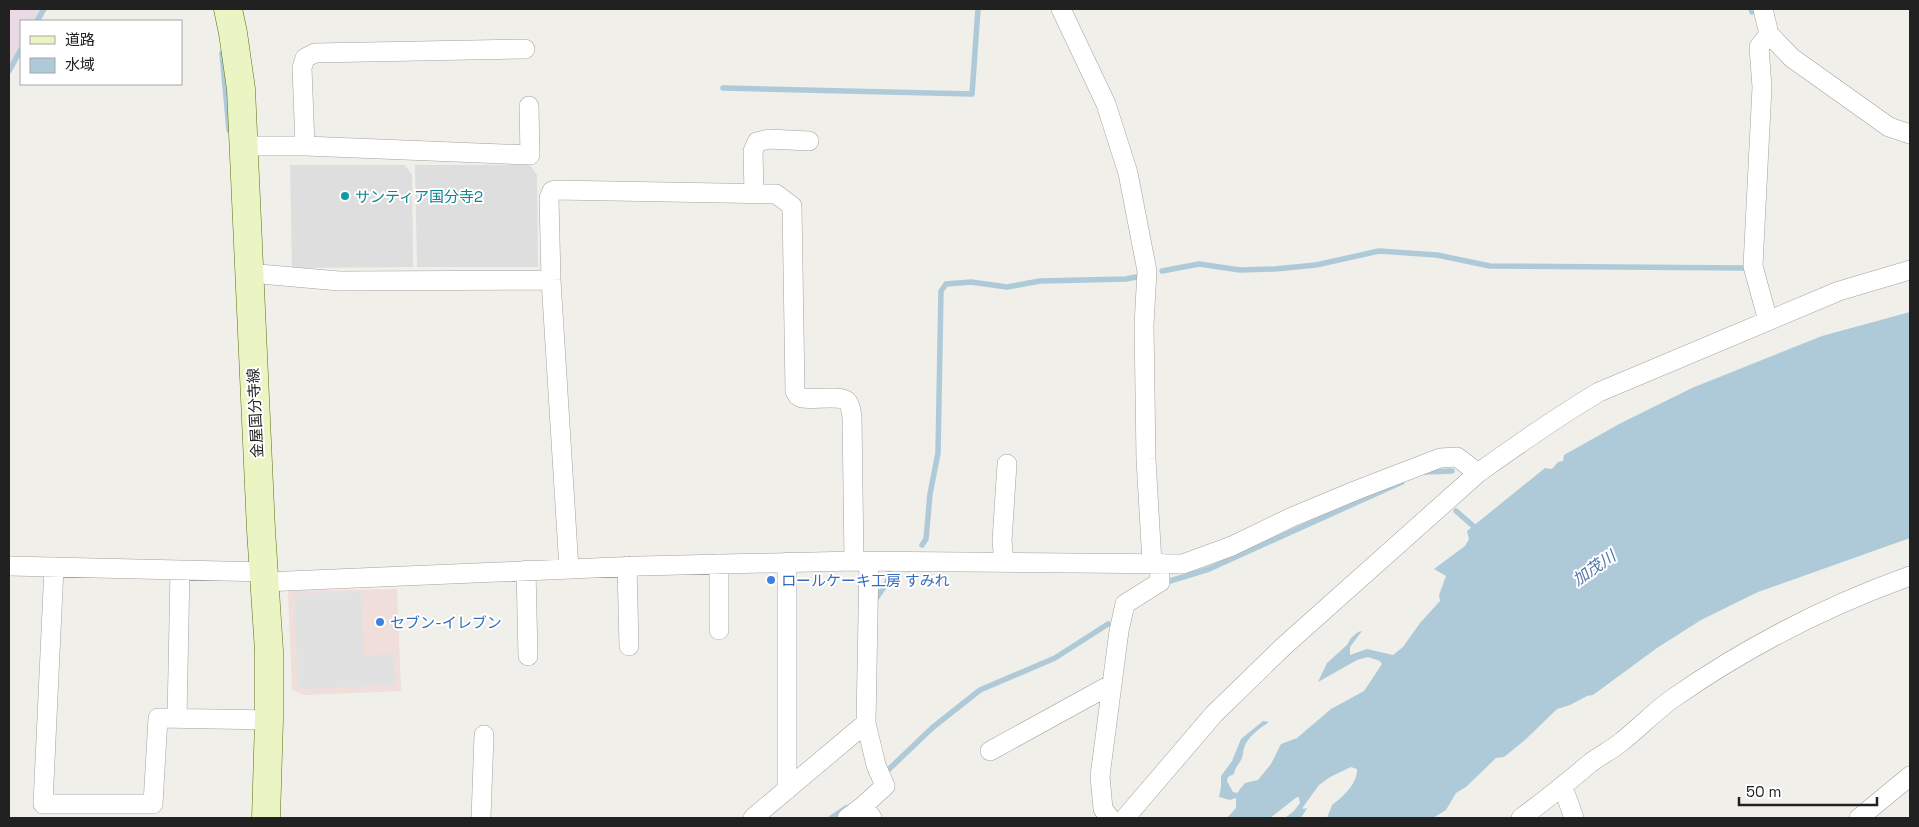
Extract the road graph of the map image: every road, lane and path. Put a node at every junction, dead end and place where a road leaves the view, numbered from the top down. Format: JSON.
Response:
{"nodes":[{"id":1,"x":228,"y":9,"type":"edge"},
{"id":2,"x":1061,"y":9,"type":"edge"},
{"id":3,"x":1763,"y":9,"type":"edge"},
{"id":4,"x":1769,"y":34,"type":"junction"},
{"id":5,"x":524,"y":49,"type":"dead end"},
{"id":6,"x":529,"y":106,"type":"dead end"},
{"id":7,"x":1910,"y":134,"type":"edge"},
{"id":8,"x":809,"y":141,"type":"dead end"},
{"id":9,"x":244,"y":146,"type":"junction"},
{"id":10,"x":305,"y":146,"type":"junction"},
{"id":11,"x":754,"y":193,"type":"junction"},
{"id":12,"x":1910,"y":270,"type":"edge"},
{"id":13,"x":248,"y":273,"type":"junction"},
{"id":14,"x":551,"y":280,"type":"junction"},
{"id":15,"x":1768,"y":321,"type":"junction"},
{"id":16,"x":1006,"y":464,"type":"dead end"},
{"id":17,"x":1478,"y":473,"type":"junction"},
{"id":18,"x":862,"y":561,"type":"junction"},
{"id":19,"x":787,"y":562,"type":"junction"},
{"id":20,"x":1004,"y":562,"type":"junction"},
{"id":21,"x":1156,"y":563,"type":"junction"},
{"id":22,"x":720,"y":564,"type":"junction"},
{"id":23,"x":9,"y":566,"type":"edge"},
{"id":24,"x":627,"y":566,"type":"junction"},
{"id":25,"x":54,"y":567,"type":"junction"},
{"id":26,"x":569,"y":569,"type":"junction"},
{"id":27,"x":180,"y":570,"type":"junction"},
{"id":28,"x":526,"y":570,"type":"junction"},
{"id":29,"x":1910,"y":576,"type":"edge"},
{"id":30,"x":264,"y":577,"type":"junction"},
{"id":31,"x":719,"y":630,"type":"dead end"},
{"id":32,"x":629,"y":646,"type":"dead end"},
{"id":33,"x":528,"y":656,"type":"dead end"},
{"id":34,"x":1112,"y":684,"type":"junction"},
{"id":35,"x":177,"y":718,"type":"junction"},
{"id":36,"x":269,"y":720,"type":"junction"},
{"id":37,"x":866,"y":723,"type":"junction"},
{"id":38,"x":484,"y":735,"type":"dead end"},
{"id":39,"x":990,"y":752,"type":"dead end"},
{"id":40,"x":1910,"y":776,"type":"edge"},
{"id":41,"x":1563,"y":787,"type":"junction"},
{"id":42,"x":787,"y":790,"type":"junction"},
{"id":43,"x":868,"y":812,"type":"edge"},
{"id":44,"x":266,"y":818,"type":"edge"},
{"id":45,"x":482,"y":818,"type":"edge"},
{"id":46,"x":753,"y":818,"type":"edge"},
{"id":47,"x":847,"y":818,"type":"edge"},
{"id":48,"x":1110,"y":818,"type":"edge"},
{"id":49,"x":1125,"y":818,"type":"edge"},
{"id":50,"x":1520,"y":818,"type":"edge"},
{"id":51,"x":1574,"y":818,"type":"edge"},
{"id":52,"x":1859,"y":818,"type":"edge"}],
"edges":[{"from":1,"to":9,"type":"main road","name":"金屋国分寺線"},
{"from":2,"to":21,"type":"street"},
{"from":3,"to":4,"type":"street"},
{"from":4,"to":7,"type":"street"},
{"from":4,"to":15,"type":"street"},
{"from":5,"to":10,"type":"street"},
{"from":6,"to":10,"type":"street"},
{"from":8,"to":11,"type":"street"},
{"from":9,"to":10,"type":"street"},
{"from":9,"to":13,"type":"main road","name":"金屋国分寺線"},
{"from":11,"to":14,"type":"street"},
{"from":11,"to":18,"type":"street"},
{"from":12,"to":15,"type":"street"},
{"from":13,"to":14,"type":"street"},
{"from":13,"to":30,"type":"main road","name":"金屋国分寺線"},
{"from":14,"to":26,"type":"street"},
{"from":15,"to":17,"type":"street"},
{"from":16,"to":20,"type":"street"},
{"from":17,"to":21,"type":"street"},
{"from":17,"to":49,"type":"street"},
{"from":18,"to":19,"type":"street"},
{"from":18,"to":20,"type":"street"},
{"from":18,"to":37,"type":"street"},
{"from":19,"to":22,"type":"street"},
{"from":19,"to":42,"type":"street"},
{"from":20,"to":21,"type":"street"},
{"from":21,"to":34,"type":"street"},
{"from":22,"to":24,"type":"street"},
{"from":22,"to":31,"type":"street"},
{"from":23,"to":25,"type":"street"},
{"from":24,"to":26,"type":"street"},
{"from":24,"to":32,"type":"street"},
{"from":25,"to":27,"type":"street"},
{"from":25,"to":35,"type":"street"},
{"from":26,"to":28,"type":"street"},
{"from":27,"to":30,"type":"street"},
{"from":27,"to":35,"type":"street"},
{"from":28,"to":30,"type":"street"},
{"from":28,"to":33,"type":"street"},
{"from":29,"to":41,"type":"street"},
{"from":30,"to":36,"type":"main road","name":"金屋国分寺線"},
{"from":34,"to":39,"type":"street"},
{"from":34,"to":48,"type":"street"},
{"from":35,"to":36,"type":"street"},
{"from":36,"to":44,"type":"main road","name":"金屋国分寺線"},
{"from":37,"to":42,"type":"street"},
{"from":37,"to":43,"type":"street"},
{"from":38,"to":45,"type":"street"},
{"from":40,"to":52,"type":"street"},
{"from":41,"to":50,"type":"street"},
{"from":41,"to":51,"type":"street"},
{"from":42,"to":46,"type":"street"},
{"from":43,"to":47,"type":"street"}]}
